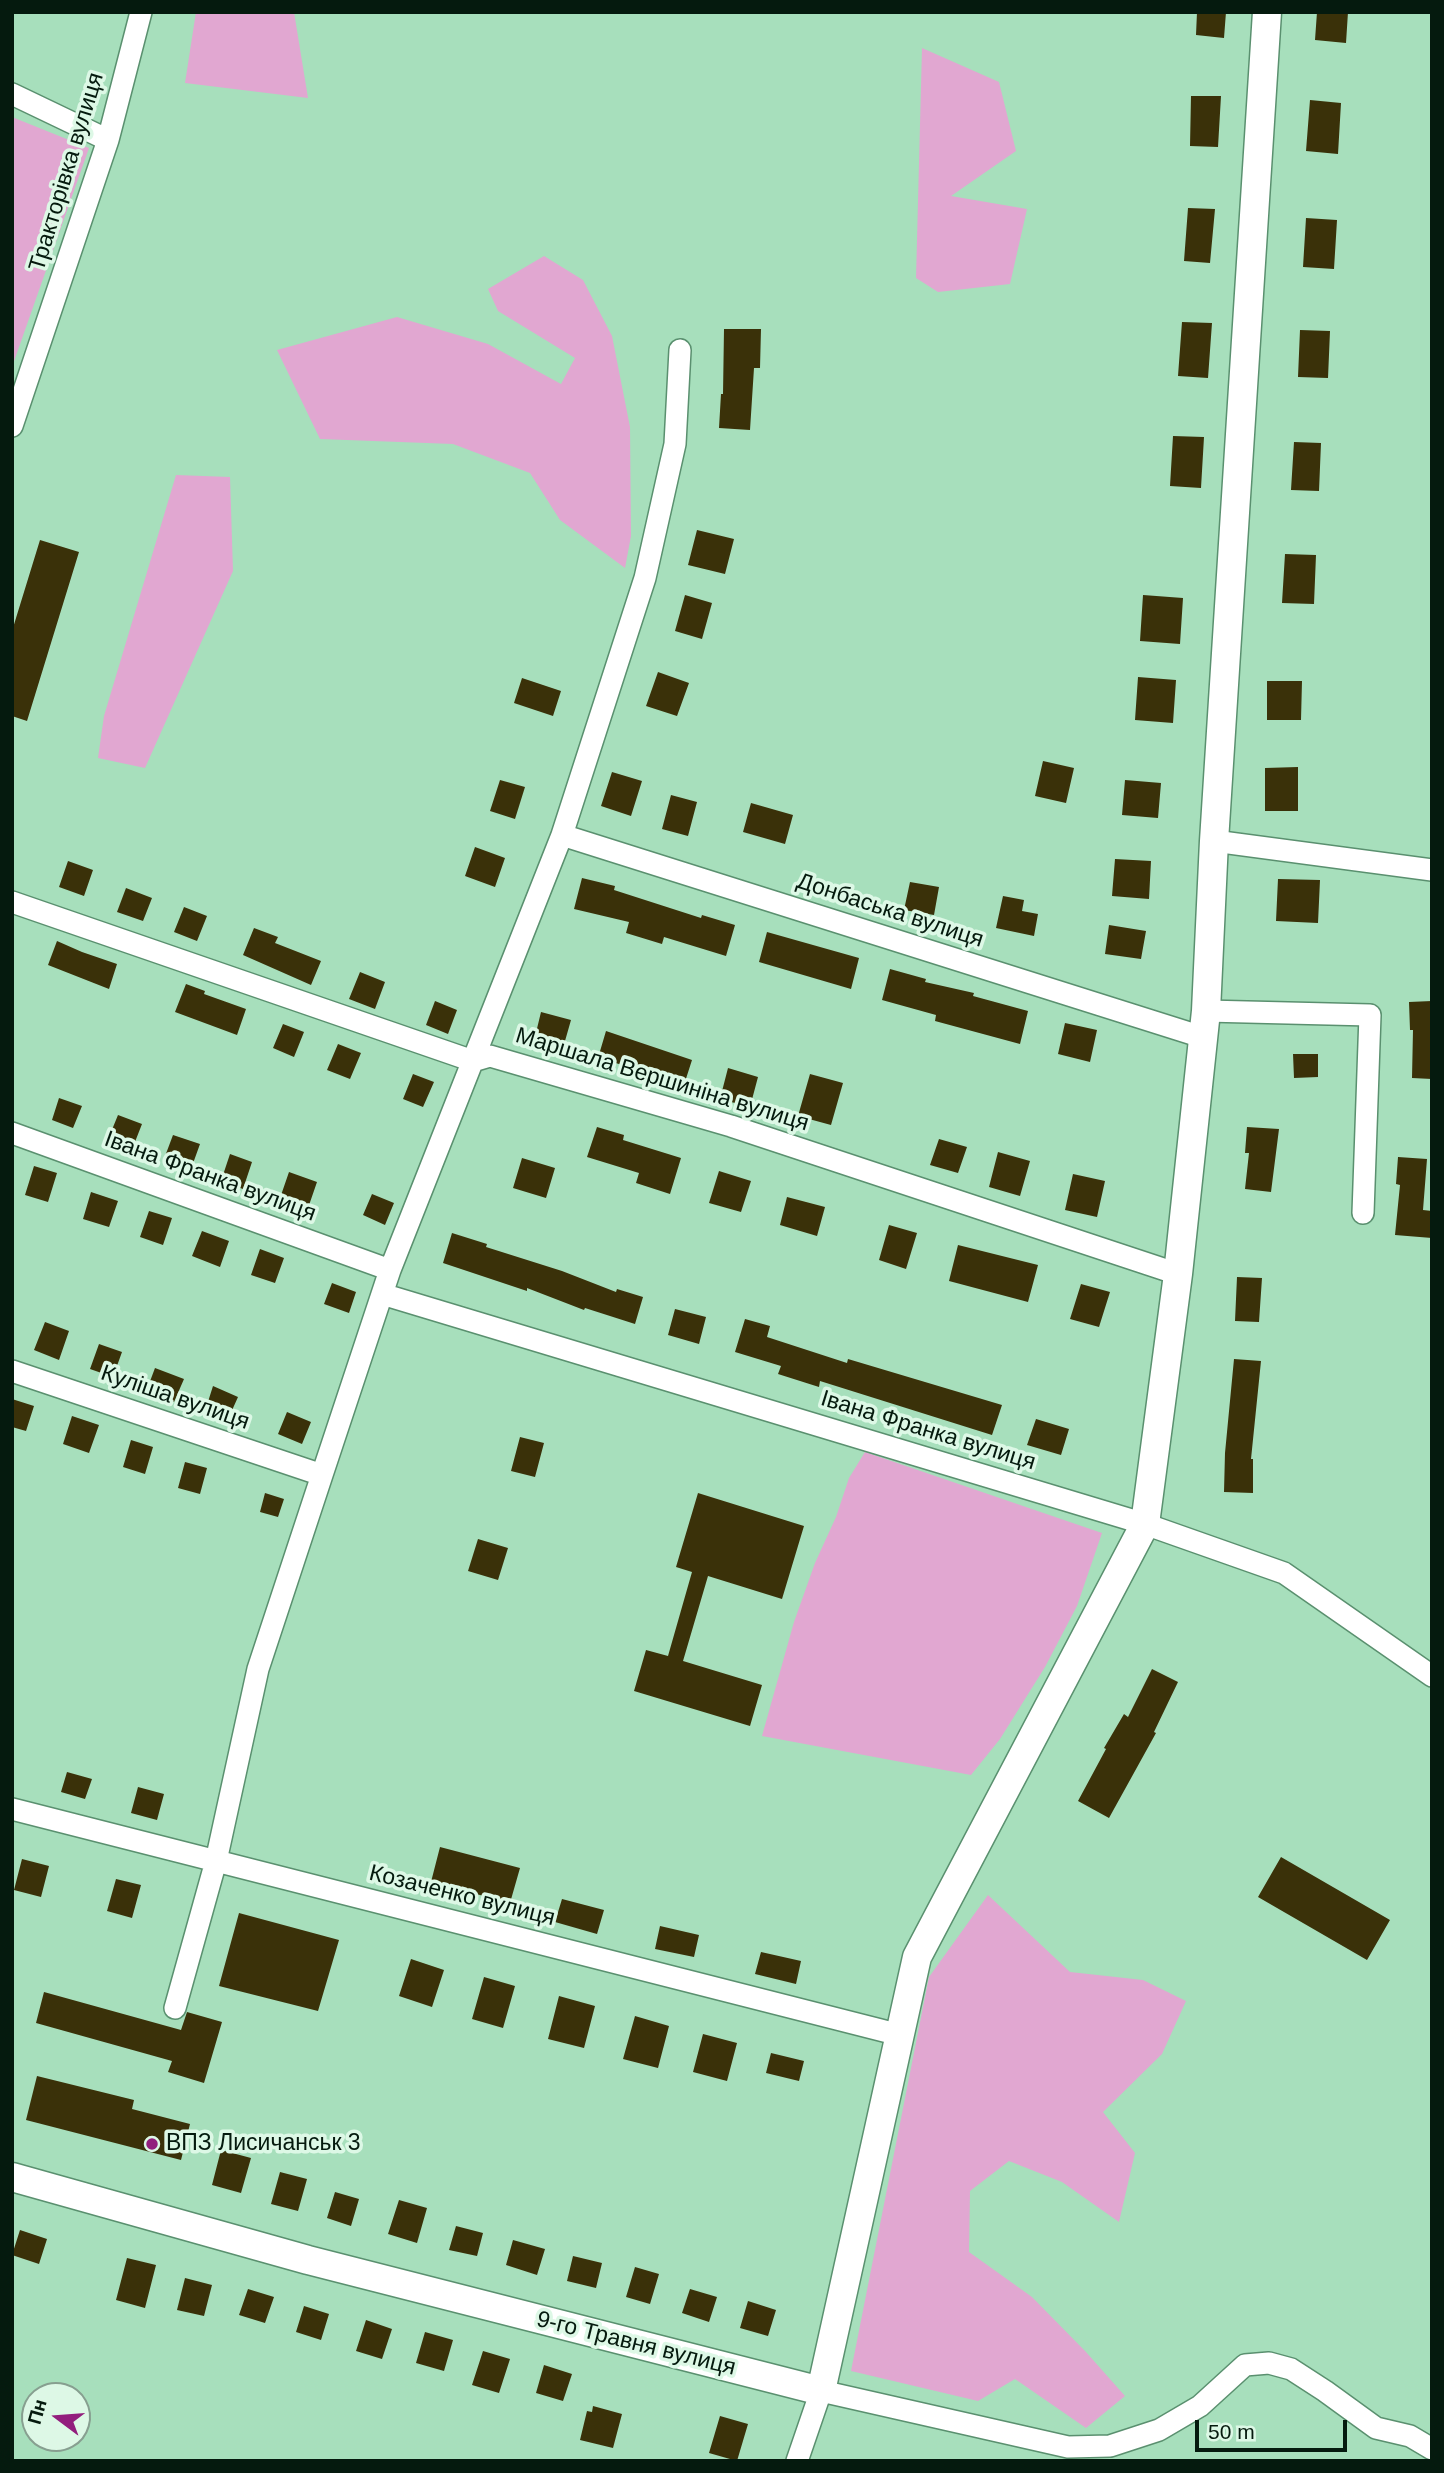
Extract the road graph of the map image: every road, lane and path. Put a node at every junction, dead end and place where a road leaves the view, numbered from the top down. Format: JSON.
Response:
{"nodes":[{"id":1,"x":141,"y":12,"type":"edge"},
{"id":2,"x":1267,"y":12,"type":"edge"},
{"id":3,"x":12,"y":94,"type":"edge"},
{"id":4,"x":108,"y":140,"type":"junction"},
{"id":5,"x":680,"y":350,"type":"dead end"},
{"id":6,"x":12,"y":426,"type":"edge"},
{"id":7,"x":562,"y":835,"type":"junction"},
{"id":8,"x":1214,"y":841,"type":"junction"},
{"id":9,"x":1432,"y":870,"type":"edge"},
{"id":10,"x":12,"y":902,"type":"edge"},
{"id":11,"x":1204,"y":1024,"type":"junction"},
{"id":12,"x":473,"y":1061,"type":"junction"},
{"id":13,"x":12,"y":1133,"type":"edge"},
{"id":14,"x":1363,"y":1213,"type":"dead end"},
{"id":15,"x":390,"y":1270,"type":"junction"},
{"id":16,"x":1178,"y":1274,"type":"junction"},
{"id":17,"x":382,"y":1294,"type":"junction"},
{"id":18,"x":12,"y":1371,"type":"edge"},
{"id":19,"x":322,"y":1475,"type":"junction"},
{"id":20,"x":1145,"y":1524,"type":"junction"},
{"id":21,"x":1432,"y":1676,"type":"edge"},
{"id":22,"x":12,"y":1809,"type":"edge"},
{"id":23,"x":216,"y":1861,"type":"junction"},
{"id":24,"x":175,"y":2008,"type":"dead end"},
{"id":25,"x":900,"y":2035,"type":"junction"},
{"id":26,"x":12,"y":2177,"type":"edge"},
{"id":27,"x":821,"y":2391,"type":"junction"},
{"id":28,"x":1432,"y":2449,"type":"edge"},
{"id":29,"x":797,"y":2461,"type":"edge"}],
"edges":[{"from":1,"to":4,"type":"street","name":"Тракторівка вулиця"},
{"from":2,"to":8,"type":"main road"},
{"from":3,"to":4,"type":"street"},
{"from":4,"to":6,"type":"street","name":"Тракторівка вулиця"},
{"from":5,"to":7,"type":"street"},
{"from":7,"to":11,"type":"street","name":"Донбаська вулиця"},
{"from":7,"to":12,"type":"street"},
{"from":8,"to":9,"type":"street"},
{"from":8,"to":11,"type":"main road"},
{"from":10,"to":12,"type":"street","name":"Маршала Вершиніна вулиця"},
{"from":11,"to":14,"type":"street","name":"Донбаська вулиця"},
{"from":11,"to":16,"type":"main road"},
{"from":12,"to":15,"type":"street"},
{"from":12,"to":16,"type":"street","name":"Маршала Вершиніна вулиця"},
{"from":13,"to":15,"type":"street","name":"Івана Франка вулиця"},
{"from":15,"to":17,"type":"street"},
{"from":16,"to":20,"type":"main road"},
{"from":17,"to":19,"type":"street"},
{"from":17,"to":20,"type":"street","name":"Івана Франка вулиця"},
{"from":18,"to":19,"type":"street","name":"Куліша вулиця"},
{"from":19,"to":23,"type":"street"},
{"from":20,"to":21,"type":"street","name":"Івана Франка вулиця"},
{"from":20,"to":25,"type":"main road"},
{"from":22,"to":23,"type":"street","name":"Козаченко вулиця"},
{"from":23,"to":24,"type":"street"},
{"from":23,"to":25,"type":"street","name":"Козаченко вулиця"},
{"from":25,"to":27,"type":"main road"},
{"from":26,"to":27,"type":"main road","name":"9-го Травня вулиця"},
{"from":27,"to":28,"type":"street","name":"9-го Травня вулиця"},
{"from":27,"to":29,"type":"street"}]}
